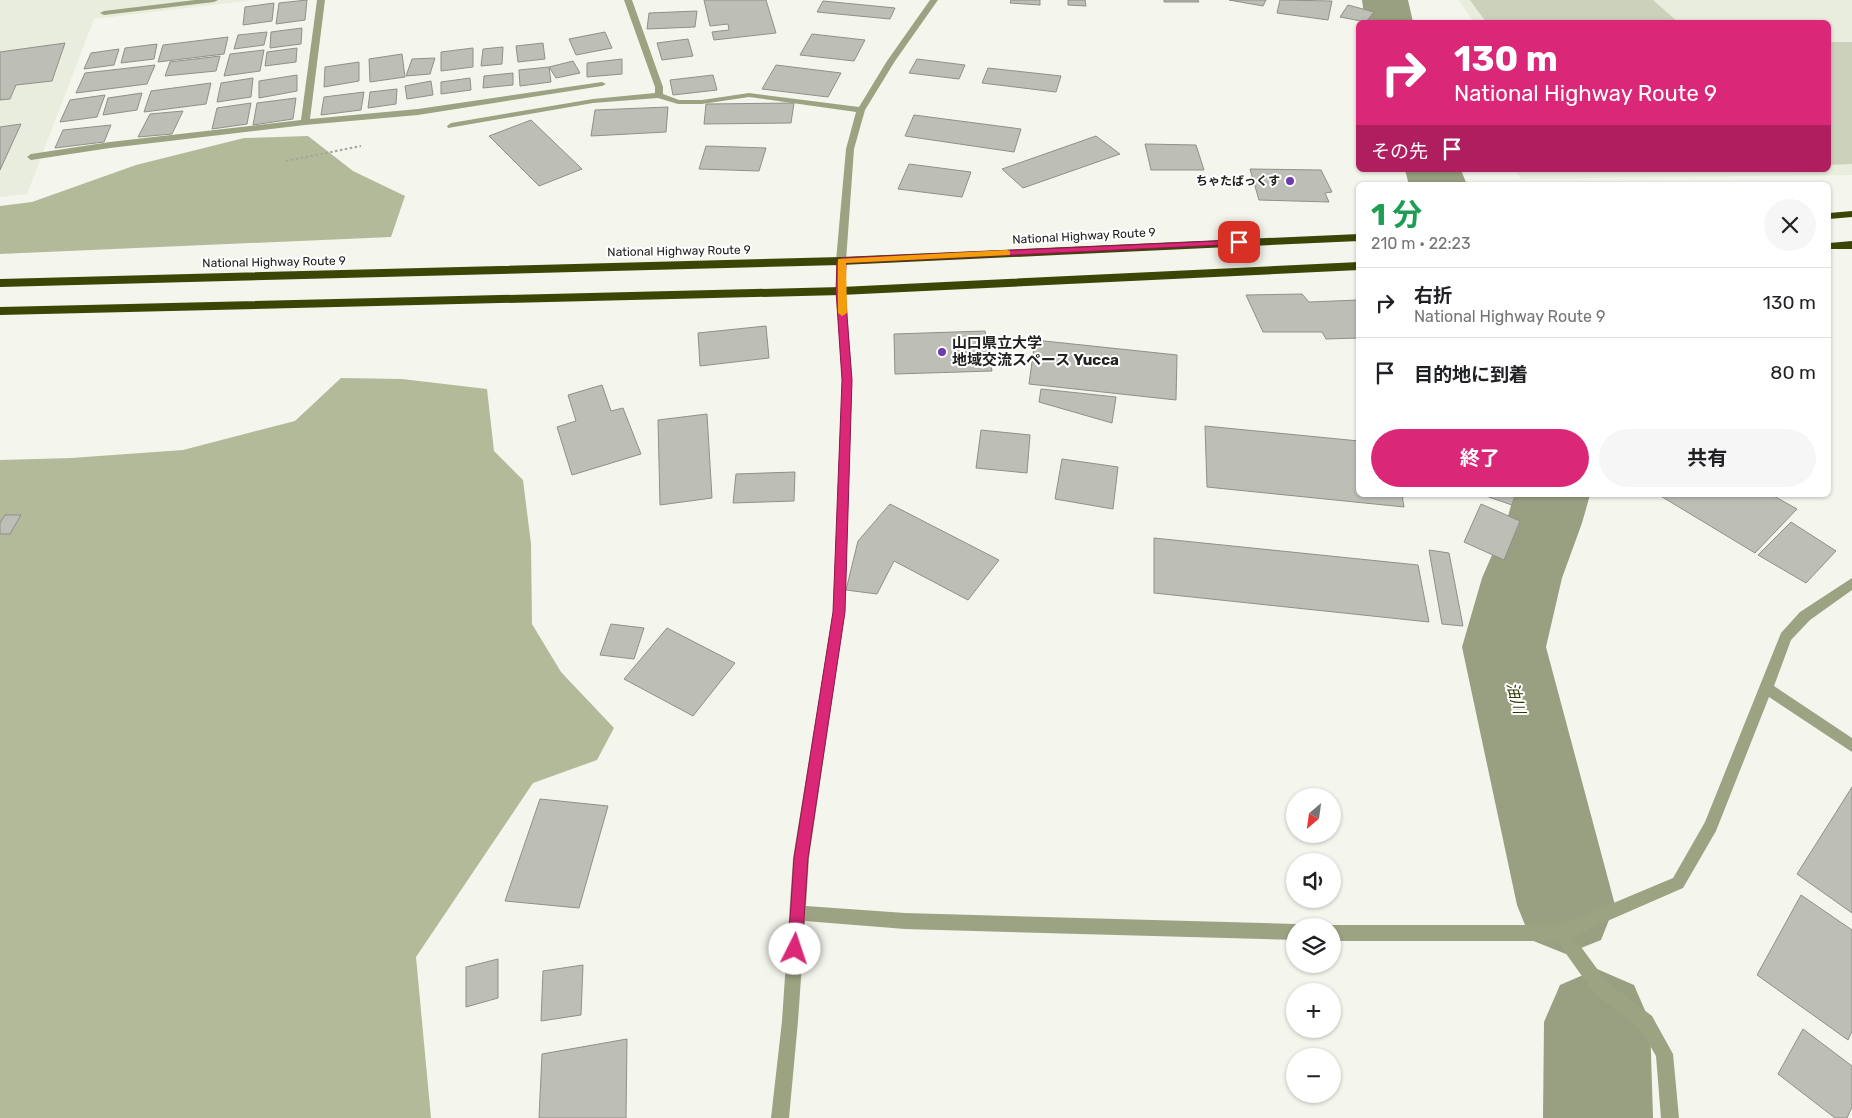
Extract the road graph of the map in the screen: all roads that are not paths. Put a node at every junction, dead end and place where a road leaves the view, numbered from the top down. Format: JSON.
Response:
{"nodes":[{"id":1,"x":214,"y":0,"type":"edge"},
{"id":2,"x":320,"y":0,"type":"edge"},
{"id":3,"x":628,"y":0,"type":"edge"},
{"id":4,"x":934,"y":0,"type":"edge"},
{"id":5,"x":104,"y":14,"type":"dead end"},
{"id":6,"x":602,"y":84,"type":"dead end"},
{"id":7,"x":659,"y":95,"type":"junction"},
{"id":8,"x":861,"y":110,"type":"junction"},
{"id":9,"x":305,"y":122,"type":"junction"},
{"id":10,"x":451,"y":126,"type":"dead end"},
{"id":11,"x":31,"y":157,"type":"dead end"},
{"id":12,"x":1852,"y":214,"type":"edge"},
{"id":13,"x":1831,"y":216,"type":"edge"},
{"id":14,"x":1356,"y":237,"type":"edge"},
{"id":15,"x":1852,"y":245,"type":"edge"},
{"id":16,"x":1831,"y":246,"type":"edge"},
{"id":17,"x":841,"y":261,"type":"junction"},
{"id":18,"x":1356,"y":266,"type":"edge"},
{"id":19,"x":0,"y":283,"type":"edge"},
{"id":20,"x":841,"y":291,"type":"junction"},
{"id":21,"x":0,"y":311,"type":"edge"},
{"id":22,"x":1852,"y":583,"type":"edge"},
{"id":23,"x":1766,"y":688,"type":"junction"},
{"id":24,"x":1852,"y":746,"type":"edge"},
{"id":25,"x":797,"y":913,"type":"junction"},
{"id":26,"x":1286,"y":932,"type":"edge"},
{"id":27,"x":1341,"y":932,"type":"edge"},
{"id":28,"x":1561,"y":933,"type":"junction"},
{"id":29,"x":780,"y":1118,"type":"edge"},
{"id":30,"x":1670,"y":1118,"type":"edge"}],
"edges":[{"from":1,"to":5,"type":"street"},
{"from":2,"to":9,"type":"street"},
{"from":3,"to":7,"type":"street"},
{"from":4,"to":8,"type":"street"},
{"from":6,"to":9,"type":"street"},
{"from":7,"to":8,"type":"street"},
{"from":7,"to":10,"type":"street"},
{"from":8,"to":17,"type":"street"},
{"from":9,"to":11,"type":"street"},
{"from":12,"to":13,"type":"highway"},
{"from":14,"to":17,"type":"highway","name":"National Highway Route 9"},
{"from":15,"to":16,"type":"highway"},
{"from":17,"to":19,"type":"highway","name":"National Highway Route 9"},
{"from":17,"to":20,"type":"street"},
{"from":18,"to":20,"type":"highway"},
{"from":20,"to":21,"type":"highway"},
{"from":20,"to":25,"type":"street"},
{"from":22,"to":23,"type":"street"},
{"from":23,"to":24,"type":"street"},
{"from":23,"to":28,"type":"street"},
{"from":25,"to":26,"type":"street"},
{"from":25,"to":29,"type":"street"},
{"from":27,"to":28,"type":"street"},
{"from":28,"to":30,"type":"street"}]}
